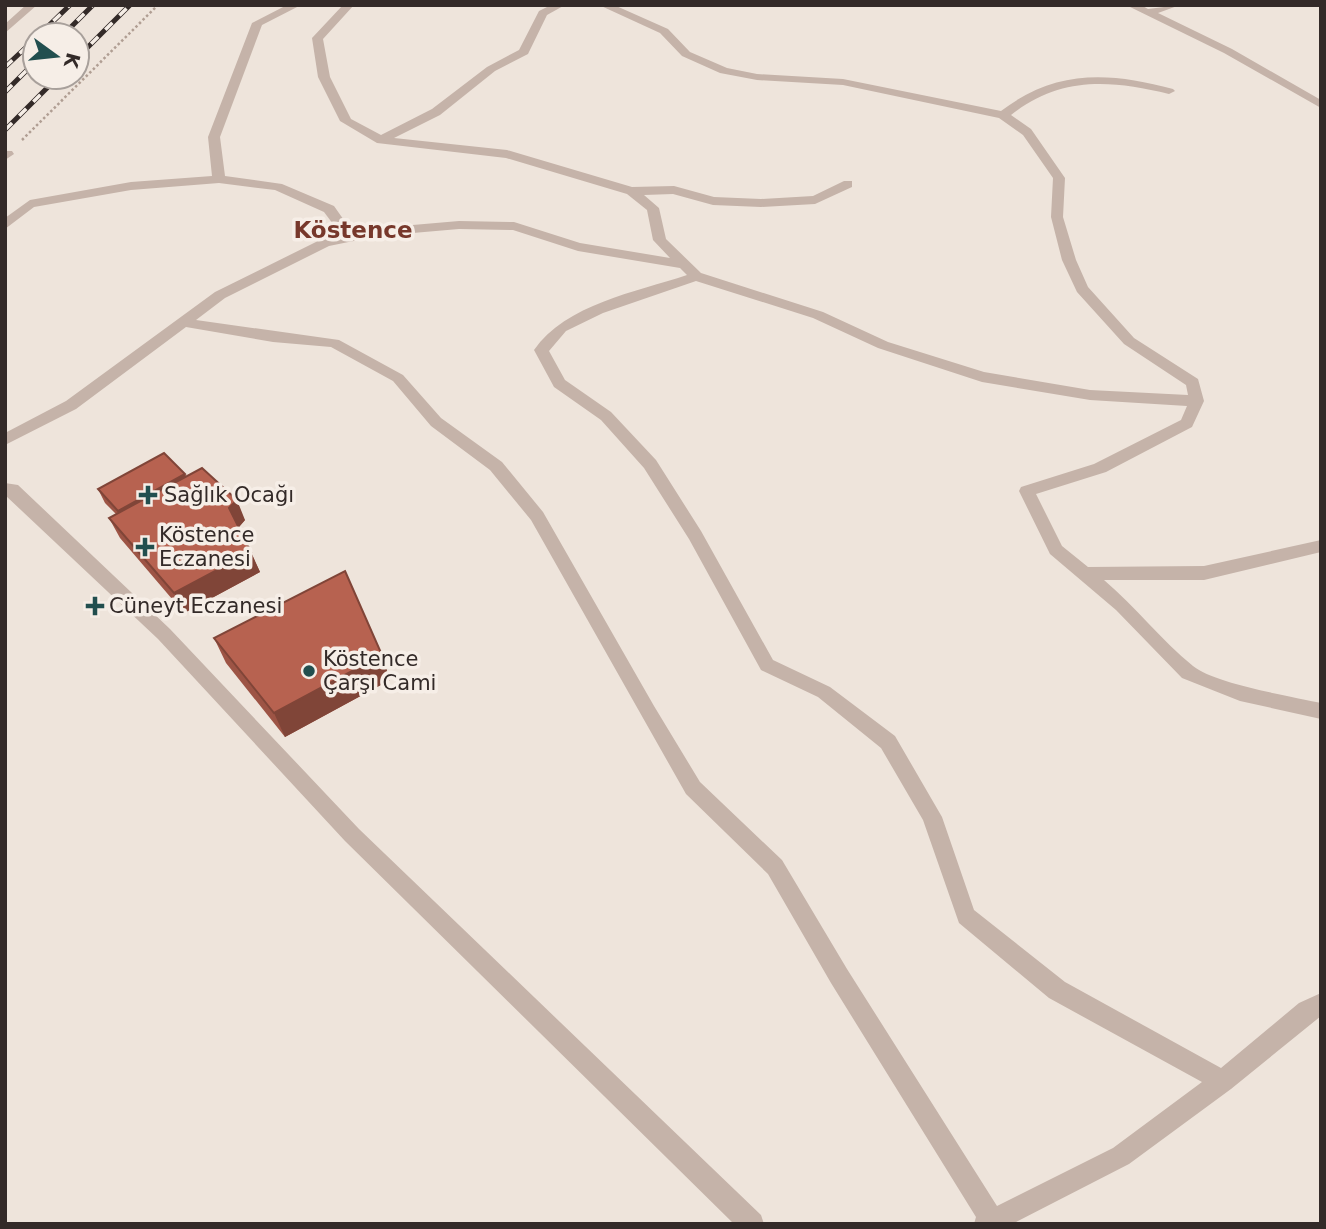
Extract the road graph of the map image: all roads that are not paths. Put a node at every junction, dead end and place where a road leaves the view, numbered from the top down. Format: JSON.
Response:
{"nodes":[{"id":1,"x":32,"y":5,"type":"edge"},
{"id":2,"x":296,"y":5,"type":"edge"},
{"id":3,"x":349,"y":5,"type":"edge"},
{"id":4,"x":560,"y":5,"type":"edge"},
{"id":5,"x":604,"y":5,"type":"edge"},
{"id":6,"x":1131,"y":5,"type":"edge"},
{"id":7,"x":1175,"y":5,"type":"edge"},
{"id":8,"x":1148,"y":12,"type":"junction"},
{"id":9,"x":5,"y":30,"type":"edge"},
{"id":10,"x":1169,"y":91,"type":"dead end"},
{"id":11,"x":1321,"y":105,"type":"edge"},
{"id":12,"x":1003,"y":115,"type":"junction"},
{"id":13,"x":381,"y":140,"type":"junction"},
{"id":14,"x":219,"y":178,"type":"junction"},
{"id":15,"x":848,"y":184,"type":"dead end"},
{"id":16,"x":631,"y":191,"type":"junction"},
{"id":17,"x":5,"y":225,"type":"edge"},
{"id":18,"x":351,"y":238,"type":"junction"},
{"id":19,"x":690,"y":270,"type":"junction"},
{"id":20,"x":183,"y":322,"type":"junction"},
{"id":21,"x":1196,"y":401,"type":"junction"},
{"id":22,"x":5,"y":440,"type":"edge"},
{"id":23,"x":5,"y":489,"type":"edge"},
{"id":24,"x":1321,"y":547,"type":"edge"},
{"id":25,"x":1086,"y":574,"type":"junction"},
{"id":26,"x":1321,"y":711,"type":"edge"},
{"id":27,"x":1321,"y":1004,"type":"edge"},
{"id":28,"x":1223,"y":1081,"type":"junction"},
{"id":29,"x":989,"y":1222,"type":"edge"},
{"id":30,"x":752,"y":1224,"type":"edge"}],
"edges":[{"from":1,"to":9,"type":"street"},
{"from":2,"to":14,"type":"street"},
{"from":3,"to":13,"type":"street"},
{"from":4,"to":13,"type":"street"},
{"from":5,"to":12,"type":"street"},
{"from":6,"to":8,"type":"street"},
{"from":7,"to":8,"type":"street"},
{"from":8,"to":11,"type":"street"},
{"from":10,"to":12,"type":"street"},
{"from":12,"to":21,"type":"street"},
{"from":13,"to":16,"type":"street"},
{"from":14,"to":17,"type":"street"},
{"from":14,"to":18,"type":"street"},
{"from":15,"to":16,"type":"street"},
{"from":16,"to":19,"type":"street"},
{"from":18,"to":19,"type":"street"},
{"from":18,"to":20,"type":"street"},
{"from":19,"to":21,"type":"street"},
{"from":19,"to":28,"type":"street"},
{"from":20,"to":22,"type":"street"},
{"from":20,"to":29,"type":"street"},
{"from":21,"to":25,"type":"street"},
{"from":23,"to":30,"type":"street"},
{"from":24,"to":25,"type":"street"},
{"from":25,"to":26,"type":"street"},
{"from":27,"to":28,"type":"street"},
{"from":28,"to":29,"type":"street"}]}
